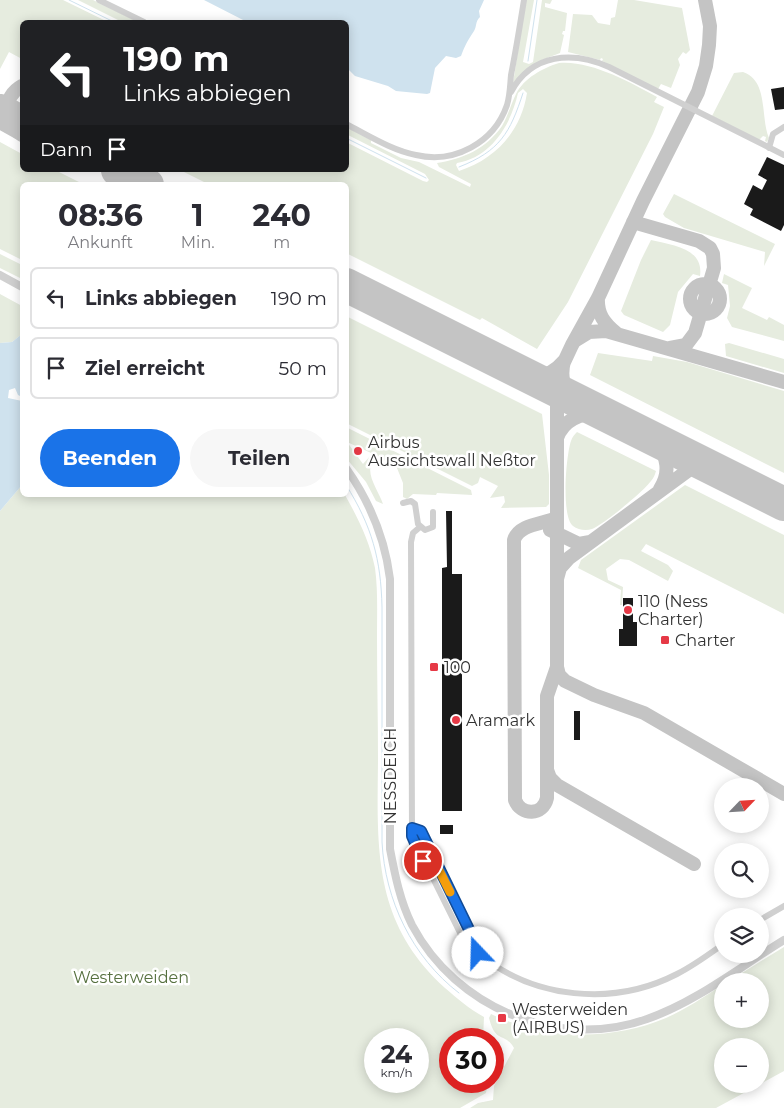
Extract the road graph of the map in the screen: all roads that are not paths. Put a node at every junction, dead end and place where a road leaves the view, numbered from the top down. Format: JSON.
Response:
{"nodes":[{"id":1,"x":100,"y":0,"type":"edge"},
{"id":2,"x":524,"y":0,"type":"edge"},
{"id":3,"x":140,"y":20,"type":"edge"},
{"id":4,"x":511,"y":92,"type":"junction"},
{"id":5,"x":349,"y":126,"type":"edge"},
{"id":6,"x":784,"y":127,"type":"edge"},
{"id":7,"x":769,"y":148,"type":"junction"},
{"id":8,"x":784,"y":155,"type":"edge"},
{"id":9,"x":0,"y":275,"type":"edge"},
{"id":10,"x":20,"y":286,"type":"edge"},
{"id":11,"x":349,"y":473,"type":"edge"},
{"id":12,"x":403,"y":503,"type":"dead end"},
{"id":13,"x":433,"y":512,"type":"dead end"},
{"id":14,"x":420,"y":527,"type":"junction"},
{"id":15,"x":412,"y":828,"type":"junction"},
{"id":16,"x":784,"y":906,"type":"edge"},
{"id":17,"x":769,"y":915,"type":"edge"},
{"id":18,"x":784,"y":940,"type":"edge"},
{"id":19,"x":714,"y":950,"type":"edge"},
{"id":20,"x":478,"y":953,"type":"junction"}],
"edges":[{"from":1,"to":3,"type":"street"},
{"from":2,"to":4,"type":"street"},
{"from":4,"to":5,"type":"street"},
{"from":4,"to":7,"type":"street"},
{"from":6,"to":7,"type":"street"},
{"from":7,"to":8,"type":"street"},
{"from":9,"to":10,"type":"street"},
{"from":11,"to":18,"type":"street","name":"NESSDEICH"},
{"from":12,"to":14,"type":"street"},
{"from":13,"to":14,"type":"street"},
{"from":14,"to":15,"type":"street"},
{"from":15,"to":20,"type":"street"},
{"from":15,"to":20,"type":"street"},
{"from":16,"to":17,"type":"street"},
{"from":19,"to":20,"type":"street"}]}
